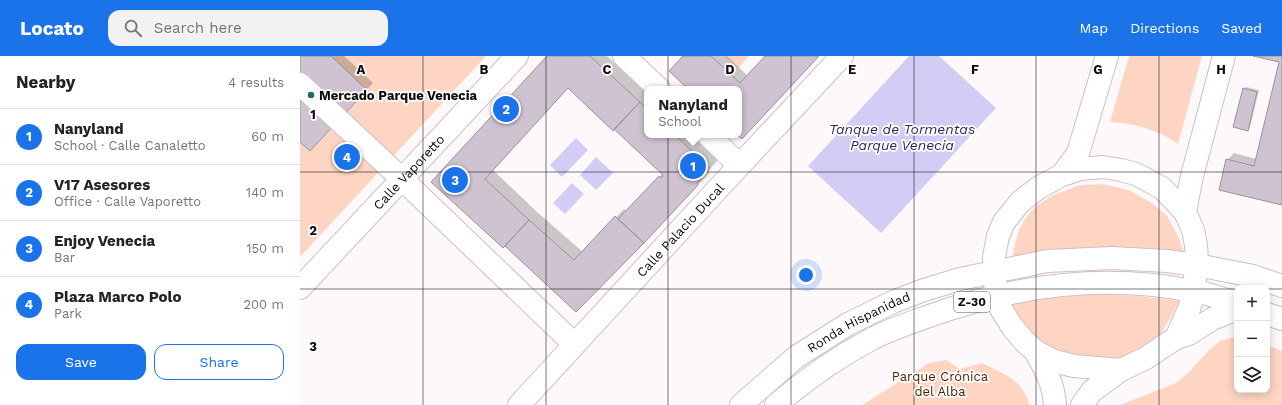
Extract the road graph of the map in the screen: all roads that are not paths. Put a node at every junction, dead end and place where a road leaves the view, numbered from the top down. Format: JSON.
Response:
{"nodes":[{"id":1,"x":517,"y":56,"type":"edge"},
{"id":2,"x":624,"y":56,"type":"edge"},
{"id":3,"x":842,"y":56,"type":"edge"},
{"id":4,"x":1107,"y":56,"type":"edge"},
{"id":5,"x":1224,"y":56,"type":"edge"},
{"id":6,"x":300,"y":84,"type":"edge"},
{"id":7,"x":656,"y":86,"type":"edge"},
{"id":8,"x":711,"y":138,"type":"edge"},
{"id":9,"x":739,"y":165,"type":"junction"},
{"id":10,"x":1062,"y":175,"type":"junction"},
{"id":11,"x":402,"y":179,"type":"junction"},
{"id":12,"x":1185,"y":212,"type":"junction"},
{"id":13,"x":1197,"y":266,"type":"junction"},
{"id":14,"x":994,"y":272,"type":"junction"},
{"id":15,"x":1282,"y":286,"type":"edge"},
{"id":16,"x":300,"y":288,"type":"edge"},
{"id":17,"x":1194,"y":291,"type":"junction"},
{"id":18,"x":997,"y":295,"type":"junction"},
{"id":19,"x":1234,"y":302,"type":"edge"},
{"id":20,"x":1234,"y":309,"type":"edge"},
{"id":21,"x":1270,"y":315,"type":"edge"},
{"id":22,"x":1282,"y":320,"type":"edge"},
{"id":23,"x":1176,"y":338,"type":"junction"},
{"id":24,"x":574,"y":344,"type":"junction"},
{"id":25,"x":1035,"y":351,"type":"junction"},
{"id":26,"x":1120,"y":370,"type":"junction"},
{"id":27,"x":519,"y":405,"type":"edge"},
{"id":28,"x":741,"y":405,"type":"edge"},
{"id":29,"x":776,"y":405,"type":"edge"},
{"id":30,"x":1055,"y":405,"type":"edge"},
{"id":31,"x":1082,"y":405,"type":"edge"}],
"edges":[{"from":1,"to":11,"type":"main road","name":"Calle Vaporetto"},
{"from":2,"to":7,"type":"main road"},
{"from":3,"to":9,"type":"main road","name":"Calle Palacio Ducal"},
{"from":4,"to":10,"type":"main road"},
{"from":5,"to":12,"type":"main road"},
{"from":6,"to":11,"type":"main road"},
{"from":8,"to":9,"type":"main road"},
{"from":9,"to":24,"type":"main road","name":"Calle Palacio Ducal"},
{"from":10,"to":12,"type":"main road","number":"Z-30"},
{"from":10,"to":14,"type":"main road","number":"Z-30"},
{"from":11,"to":16,"type":"main road","name":"Calle Vaporetto"},
{"from":11,"to":24,"type":"main road"},
{"from":12,"to":13,"type":"main road","number":"Z-30"},
{"from":13,"to":14,"type":"main road","name":"Ronda Hispanidad","number":"Z-30"},
{"from":13,"to":15,"type":"main road","name":"Ronda Hispanidad","number":"Z-30"},
{"from":13,"to":17,"type":"main road","number":"Z-30"},
{"from":14,"to":18,"type":"main road","number":"Z-30"},
{"from":14,"to":28,"type":"main road","name":"Ronda Hispanidad","number":"Z-30"},
{"from":17,"to":18,"type":"main road","name":"Ronda Hispanidad","number":"Z-30"},
{"from":17,"to":19,"type":"main road","name":"Ronda Hispanidad","number":"Z-30"},
{"from":17,"to":23,"type":"main road","number":"Z-30"},
{"from":18,"to":25,"type":"main road","number":"Z-30"},
{"from":18,"to":29,"type":"main road","name":"Ronda Hispanidad","number":"Z-30"},
{"from":20,"to":23,"type":"main road"},
{"from":21,"to":22,"type":"main road"},
{"from":23,"to":26,"type":"main road","number":"Z-30"},
{"from":24,"to":27,"type":"main road","name":"Calle Palacio Ducal"},
{"from":25,"to":26,"type":"main road","number":"Z-30"},
{"from":25,"to":30,"type":"main road"},
{"from":26,"to":31,"type":"main road"}]}
